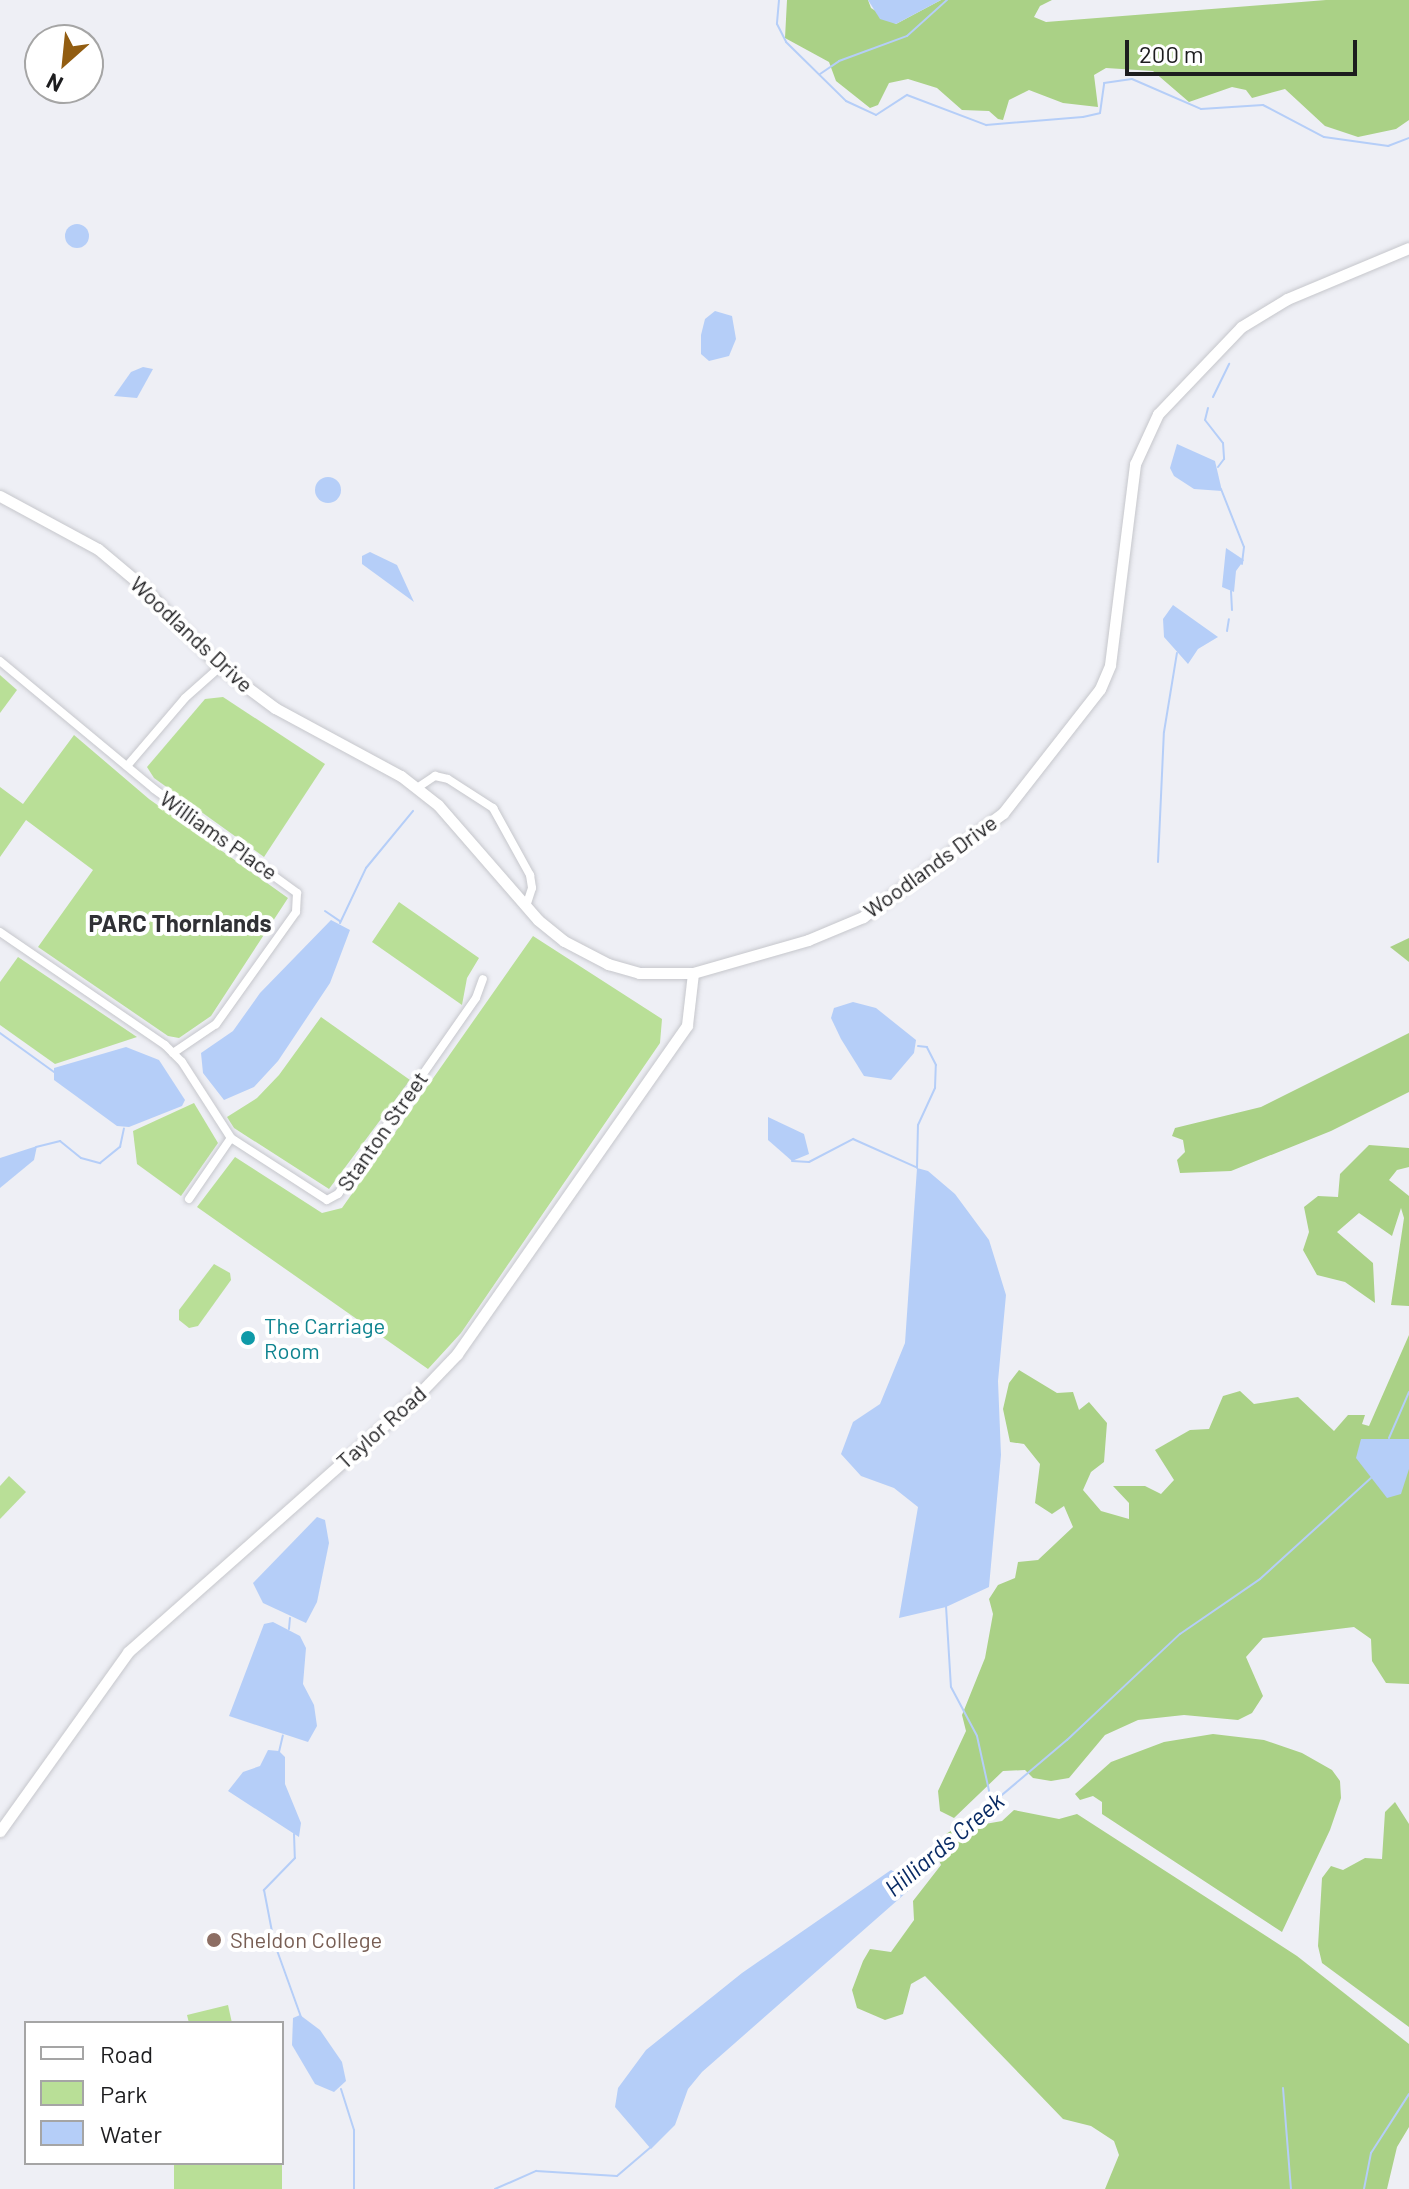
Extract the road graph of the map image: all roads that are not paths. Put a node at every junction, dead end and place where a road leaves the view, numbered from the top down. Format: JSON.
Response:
{"nodes":[{"id":1,"x":1409,"y":248,"type":"edge"},
{"id":2,"x":0,"y":496,"type":"edge"},
{"id":3,"x":0,"y":661,"type":"edge"},
{"id":4,"x":220,"y":667,"type":"junction"},
{"id":5,"x":127,"y":766,"type":"junction"},
{"id":6,"x":417,"y":788,"type":"junction"},
{"id":7,"x":526,"y":906,"type":"junction"},
{"id":8,"x":0,"y":932,"type":"edge"},
{"id":9,"x":693,"y":973,"type":"junction"},
{"id":10,"x":483,"y":979,"type":"dead end"},
{"id":11,"x":173,"y":1053,"type":"junction"},
{"id":12,"x":231,"y":1138,"type":"junction"},
{"id":13,"x":189,"y":1199,"type":"dead end"},
{"id":14,"x":0,"y":1831,"type":"edge"}],
"edges":[{"from":1,"to":9,"type":"main road","name":"Woodlands Drive"},
{"from":2,"to":4,"type":"main road","name":"Woodlands Drive"},
{"from":3,"to":5,"type":"street","name":"Williams Place"},
{"from":4,"to":5,"type":"street"},
{"from":4,"to":6,"type":"main road","name":"Woodlands Drive"},
{"from":5,"to":11,"type":"street","name":"Williams Place"},
{"from":6,"to":7,"type":"main road","name":"Woodlands Drive"},
{"from":6,"to":7,"type":"street"},
{"from":7,"to":9,"type":"main road","name":"Woodlands Drive"},
{"from":8,"to":11,"type":"street","name":"Stanton Street"},
{"from":9,"to":14,"type":"main road","name":"Taylor Road"},
{"from":10,"to":12,"type":"street","name":"Stanton Street"},
{"from":11,"to":12,"type":"street","name":"Stanton Street"},
{"from":12,"to":13,"type":"street"}]}
